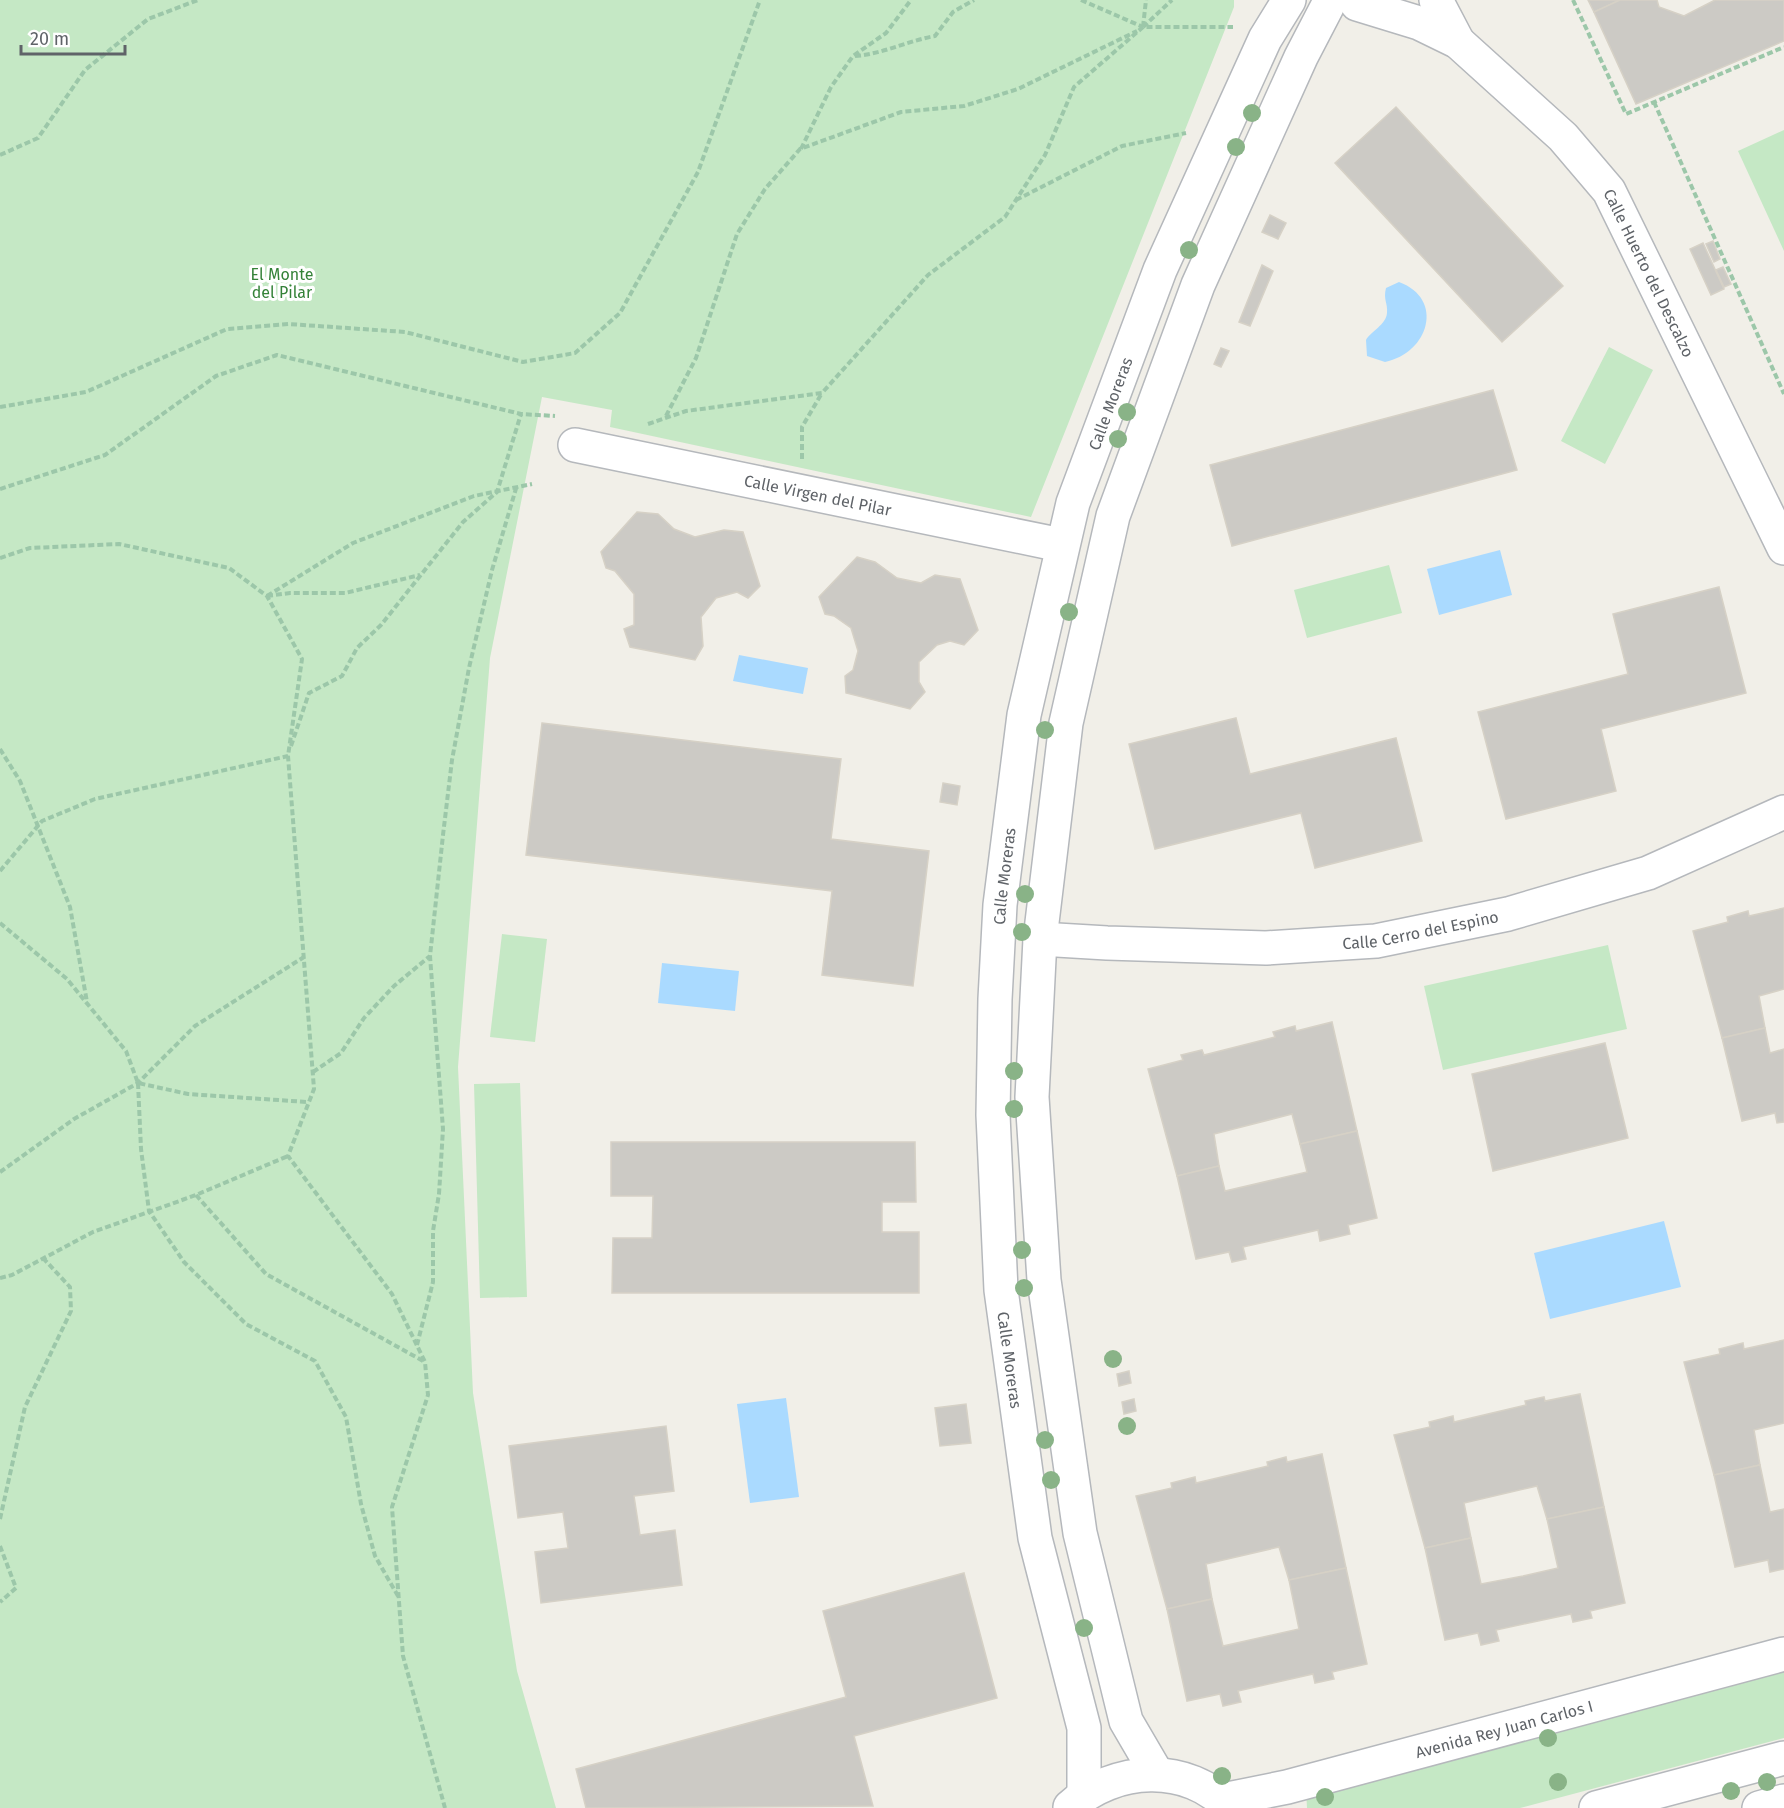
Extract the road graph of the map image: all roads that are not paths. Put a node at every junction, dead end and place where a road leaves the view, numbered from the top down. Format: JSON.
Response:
{"nodes":[{"id":1,"x":1289,"y":0,"type":"edge"},
{"id":2,"x":1436,"y":0,"type":"edge"},
{"id":3,"x":1340,"y":3,"type":"edge"},
{"id":4,"x":1458,"y":42,"type":"junction"},
{"id":5,"x":575,"y":445,"type":"dead end"},
{"id":6,"x":1061,"y":545,"type":"junction"},
{"id":7,"x":1784,"y":548,"type":"edge"},
{"id":8,"x":1784,"y":812,"type":"edge"},
{"id":9,"x":1040,"y":939,"type":"junction"},
{"id":10,"x":1784,"y":1654,"type":"edge"},
{"id":11,"x":1784,"y":1758,"type":"edge"},
{"id":12,"x":1157,"y":1774,"type":"junction"},
{"id":13,"x":1076,"y":1801,"type":"edge"},
{"id":14,"x":1784,"y":1801,"type":"edge"},
{"id":15,"x":1227,"y":1804,"type":"edge"},
{"id":16,"x":1596,"y":1808,"type":"edge"},
{"id":17,"x":1759,"y":1808,"type":"edge"}],
"edges":[{"from":1,"to":6,"type":"street","name":"Calle Moreras"},
{"from":2,"to":4,"type":"street","name":"Calle Huerto del Descalzo"},
{"from":3,"to":4,"type":"street","name":"Calle Huerto del Descalzo"},
{"from":3,"to":9,"type":"street"},
{"from":4,"to":7,"type":"street","name":"Calle Huerto del Descalzo"},
{"from":5,"to":6,"type":"street","name":"Calle Virgen del Pilar"},
{"from":6,"to":13,"type":"street","name":"Calle Moreras"},
{"from":8,"to":9,"type":"street","name":"Calle Cerro del Espino"},
{"from":9,"to":12,"type":"street"},
{"from":10,"to":15,"type":"street","name":"Avenida Rey Juan Carlos I"},
{"from":11,"to":16,"type":"street"},
{"from":12,"to":13,"type":"street"},
{"from":12,"to":15,"type":"street"},
{"from":14,"to":17,"type":"street"}]}
